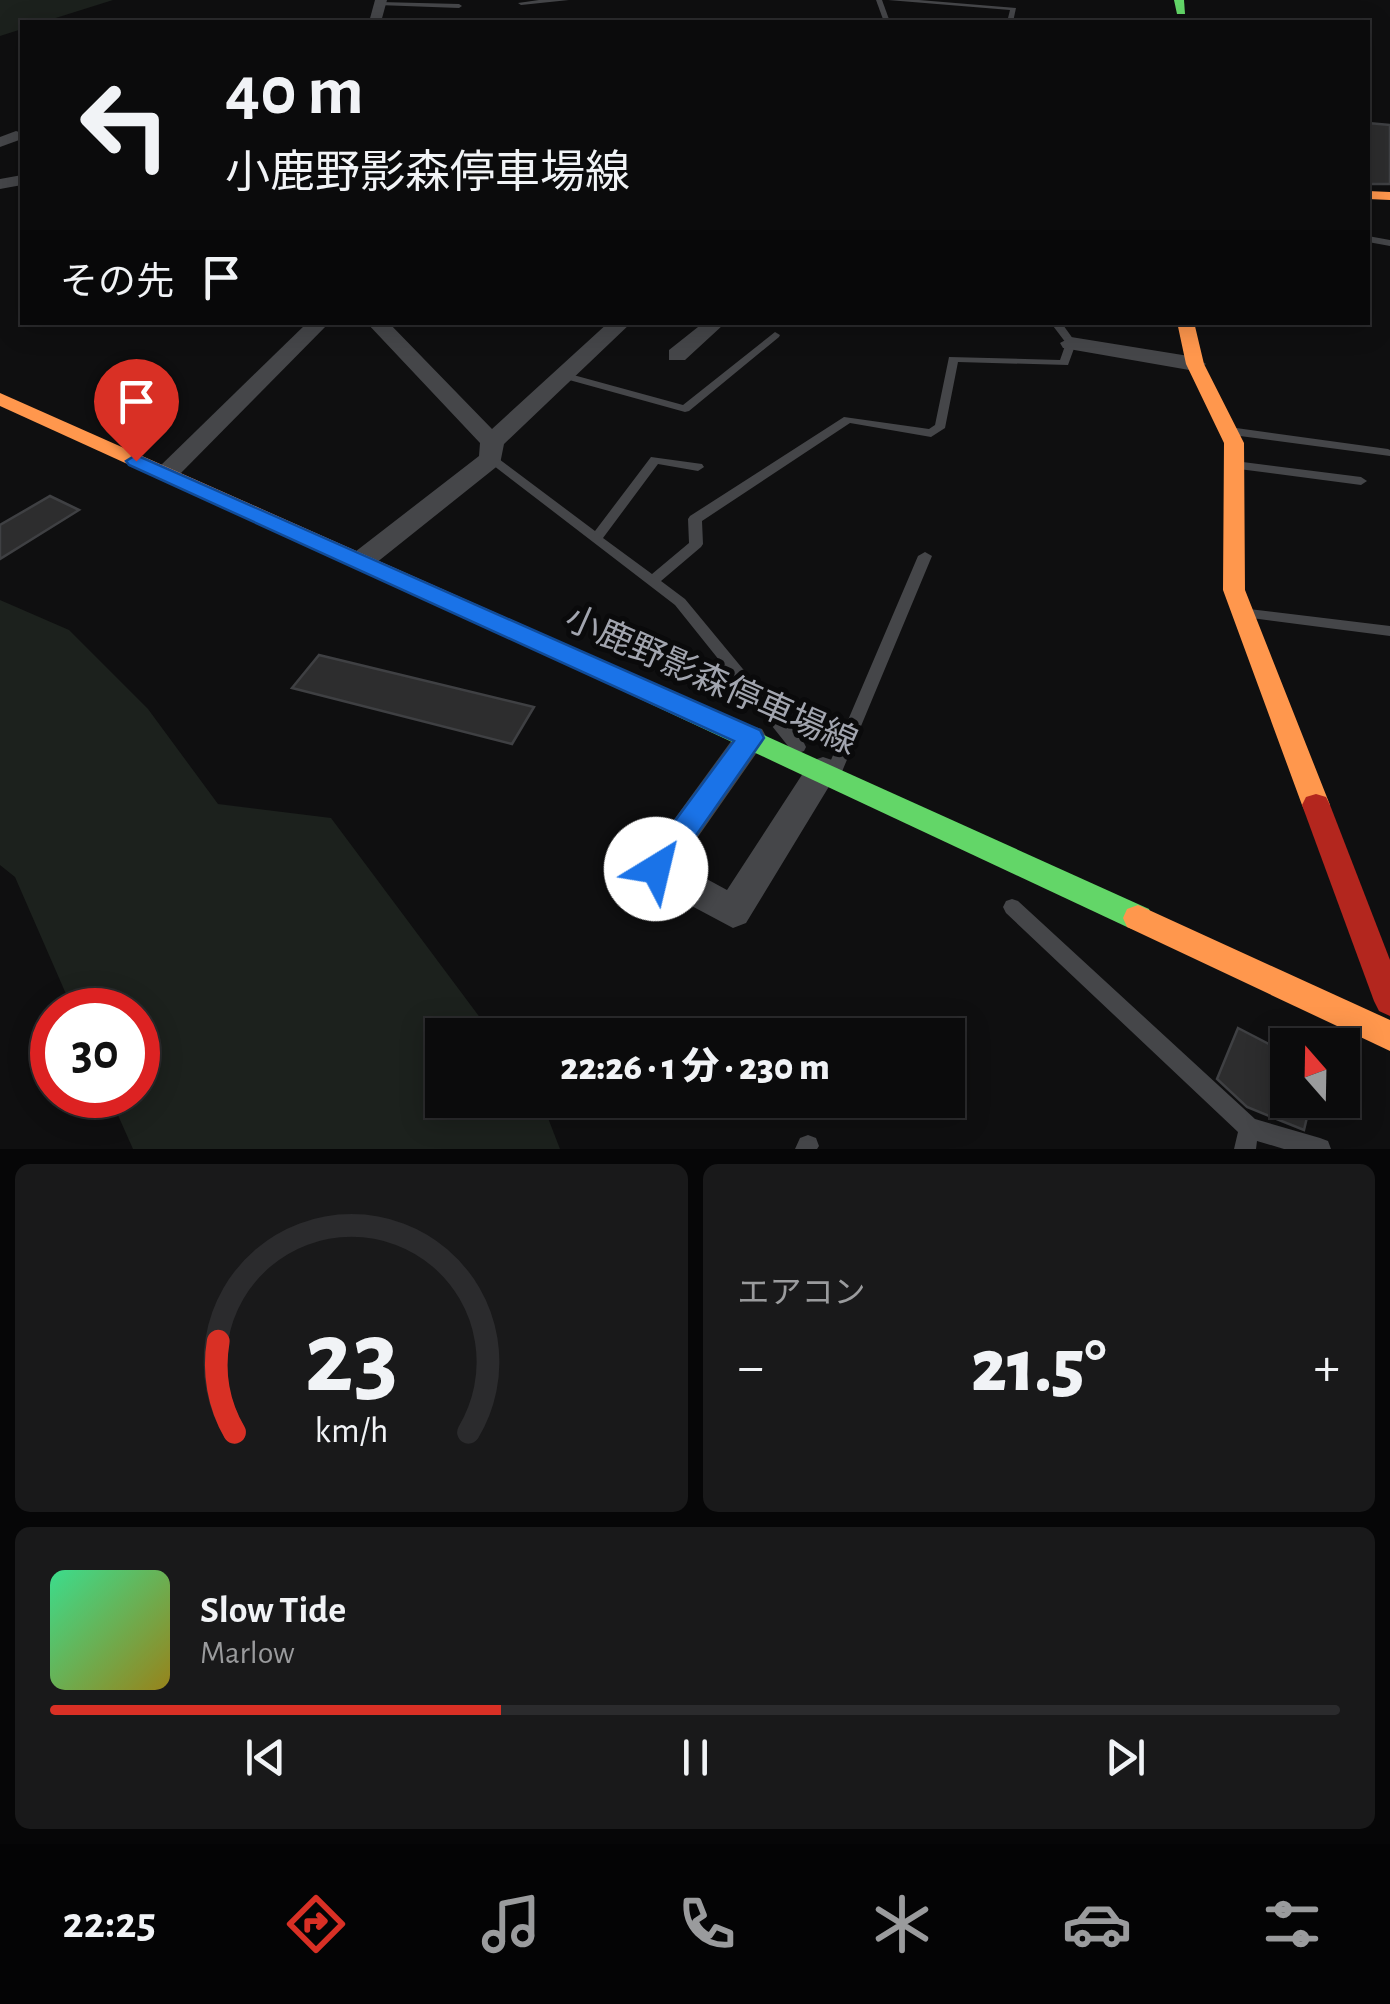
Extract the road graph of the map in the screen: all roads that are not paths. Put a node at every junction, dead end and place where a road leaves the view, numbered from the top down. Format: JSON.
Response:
{"nodes":[{"id":1,"x":566,"y":0,"type":"edge"},
{"id":2,"x":892,"y":0,"type":"edge"},
{"id":3,"x":380,"y":2,"type":"edge"},
{"id":4,"x":938,"y":2,"type":"edge"},
{"id":5,"x":521,"y":3,"type":"dead end"},
{"id":6,"x":1014,"y":4,"type":"edge"},
{"id":7,"x":459,"y":6,"type":"dead end"},
{"id":8,"x":317,"y":325,"type":"edge"},
{"id":9,"x":379,"y":325,"type":"edge"},
{"id":10,"x":619,"y":325,"type":"edge"},
{"id":11,"x":711,"y":325,"type":"edge"},
{"id":12,"x":1056,"y":325,"type":"edge"},
{"id":13,"x":1186,"y":325,"type":"edge"},
{"id":14,"x":775,"y":335,"type":"dead end"},
{"id":15,"x":1071,"y":343,"type":"junction"},
{"id":16,"x":677,"y":355,"type":"dead end"},
{"id":17,"x":1195,"y":364,"type":"junction"},
{"id":18,"x":566,"y":376,"type":"junction"},
{"id":19,"x":0,"y":400,"type":"edge"},
{"id":20,"x":1228,"y":431,"type":"junction"},
{"id":21,"x":491,"y":451,"type":"junction"},
{"id":22,"x":1388,"y":453,"type":"edge"},
{"id":23,"x":1234,"y":465,"type":"junction"},
{"id":24,"x":698,"y":467,"type":"dead end"},
{"id":25,"x":166,"y":474,"type":"junction"},
{"id":26,"x":1361,"y":481,"type":"dead end"},
{"id":27,"x":597,"y":537,"type":"junction"},
{"id":28,"x":925,"y":556,"type":"dead end"},
{"id":29,"x":361,"y":561,"type":"junction"},
{"id":30,"x":655,"y":580,"type":"junction"},
{"id":31,"x":1243,"y":613,"type":"junction"},
{"id":32,"x":1390,"y":631,"type":"edge"},
{"id":33,"x":751,"y":738,"type":"junction"},
{"id":34,"x":823,"y":770,"type":"junction"},
{"id":35,"x":1012,"y":907,"type":"dead end"},
{"id":36,"x":1390,"y":1000,"type":"edge"},
{"id":37,"x":1390,"y":1036,"type":"edge"},
{"id":38,"x":1247,"y":1138,"type":"edge"},
{"id":39,"x":1320,"y":1149,"type":"edge"}],
"edges":[{"from":1,"to":5,"type":"lane"},
{"from":2,"to":4,"type":"lane"},
{"from":3,"to":7,"type":"lane"},
{"from":4,"to":6,"type":"lane"},
{"from":8,"to":25,"type":"street"},
{"from":9,"to":21,"type":"street"},
{"from":10,"to":18,"type":"street"},
{"from":11,"to":16,"type":"street"},
{"from":12,"to":15,"type":"lane"},
{"from":13,"to":17,"type":"main road"},
{"from":14,"to":18,"type":"lane"},
{"from":15,"to":17,"type":"street"},
{"from":15,"to":30,"type":"lane"},
{"from":17,"to":20,"type":"main road"},
{"from":18,"to":21,"type":"street"},
{"from":19,"to":25,"type":"main road","name":"小鹿野影森停車場線"},
{"from":20,"to":22,"type":"lane"},
{"from":20,"to":23,"type":"main road"},
{"from":21,"to":27,"type":"lane"},
{"from":21,"to":29,"type":"street"},
{"from":23,"to":26,"type":"lane"},
{"from":23,"to":31,"type":"main road"},
{"from":24,"to":27,"type":"lane"},
{"from":25,"to":29,"type":"main road","name":"小鹿野影森停車場線"},
{"from":27,"to":30,"type":"lane"},
{"from":28,"to":34,"type":"lane"},
{"from":29,"to":33,"type":"main road","name":"小鹿野影森停車場線"},
{"from":30,"to":34,"type":"lane"},
{"from":31,"to":32,"type":"lane"},
{"from":31,"to":36,"type":"main road"},
{"from":33,"to":34,"type":"main road","name":"小鹿野影森停車場線"},
{"from":33,"to":34,"type":"street"},
{"from":34,"to":37,"type":"main road","name":"小鹿野影森停車場線"},
{"from":35,"to":38,"type":"lane"},
{"from":38,"to":39,"type":"lane"}]}
